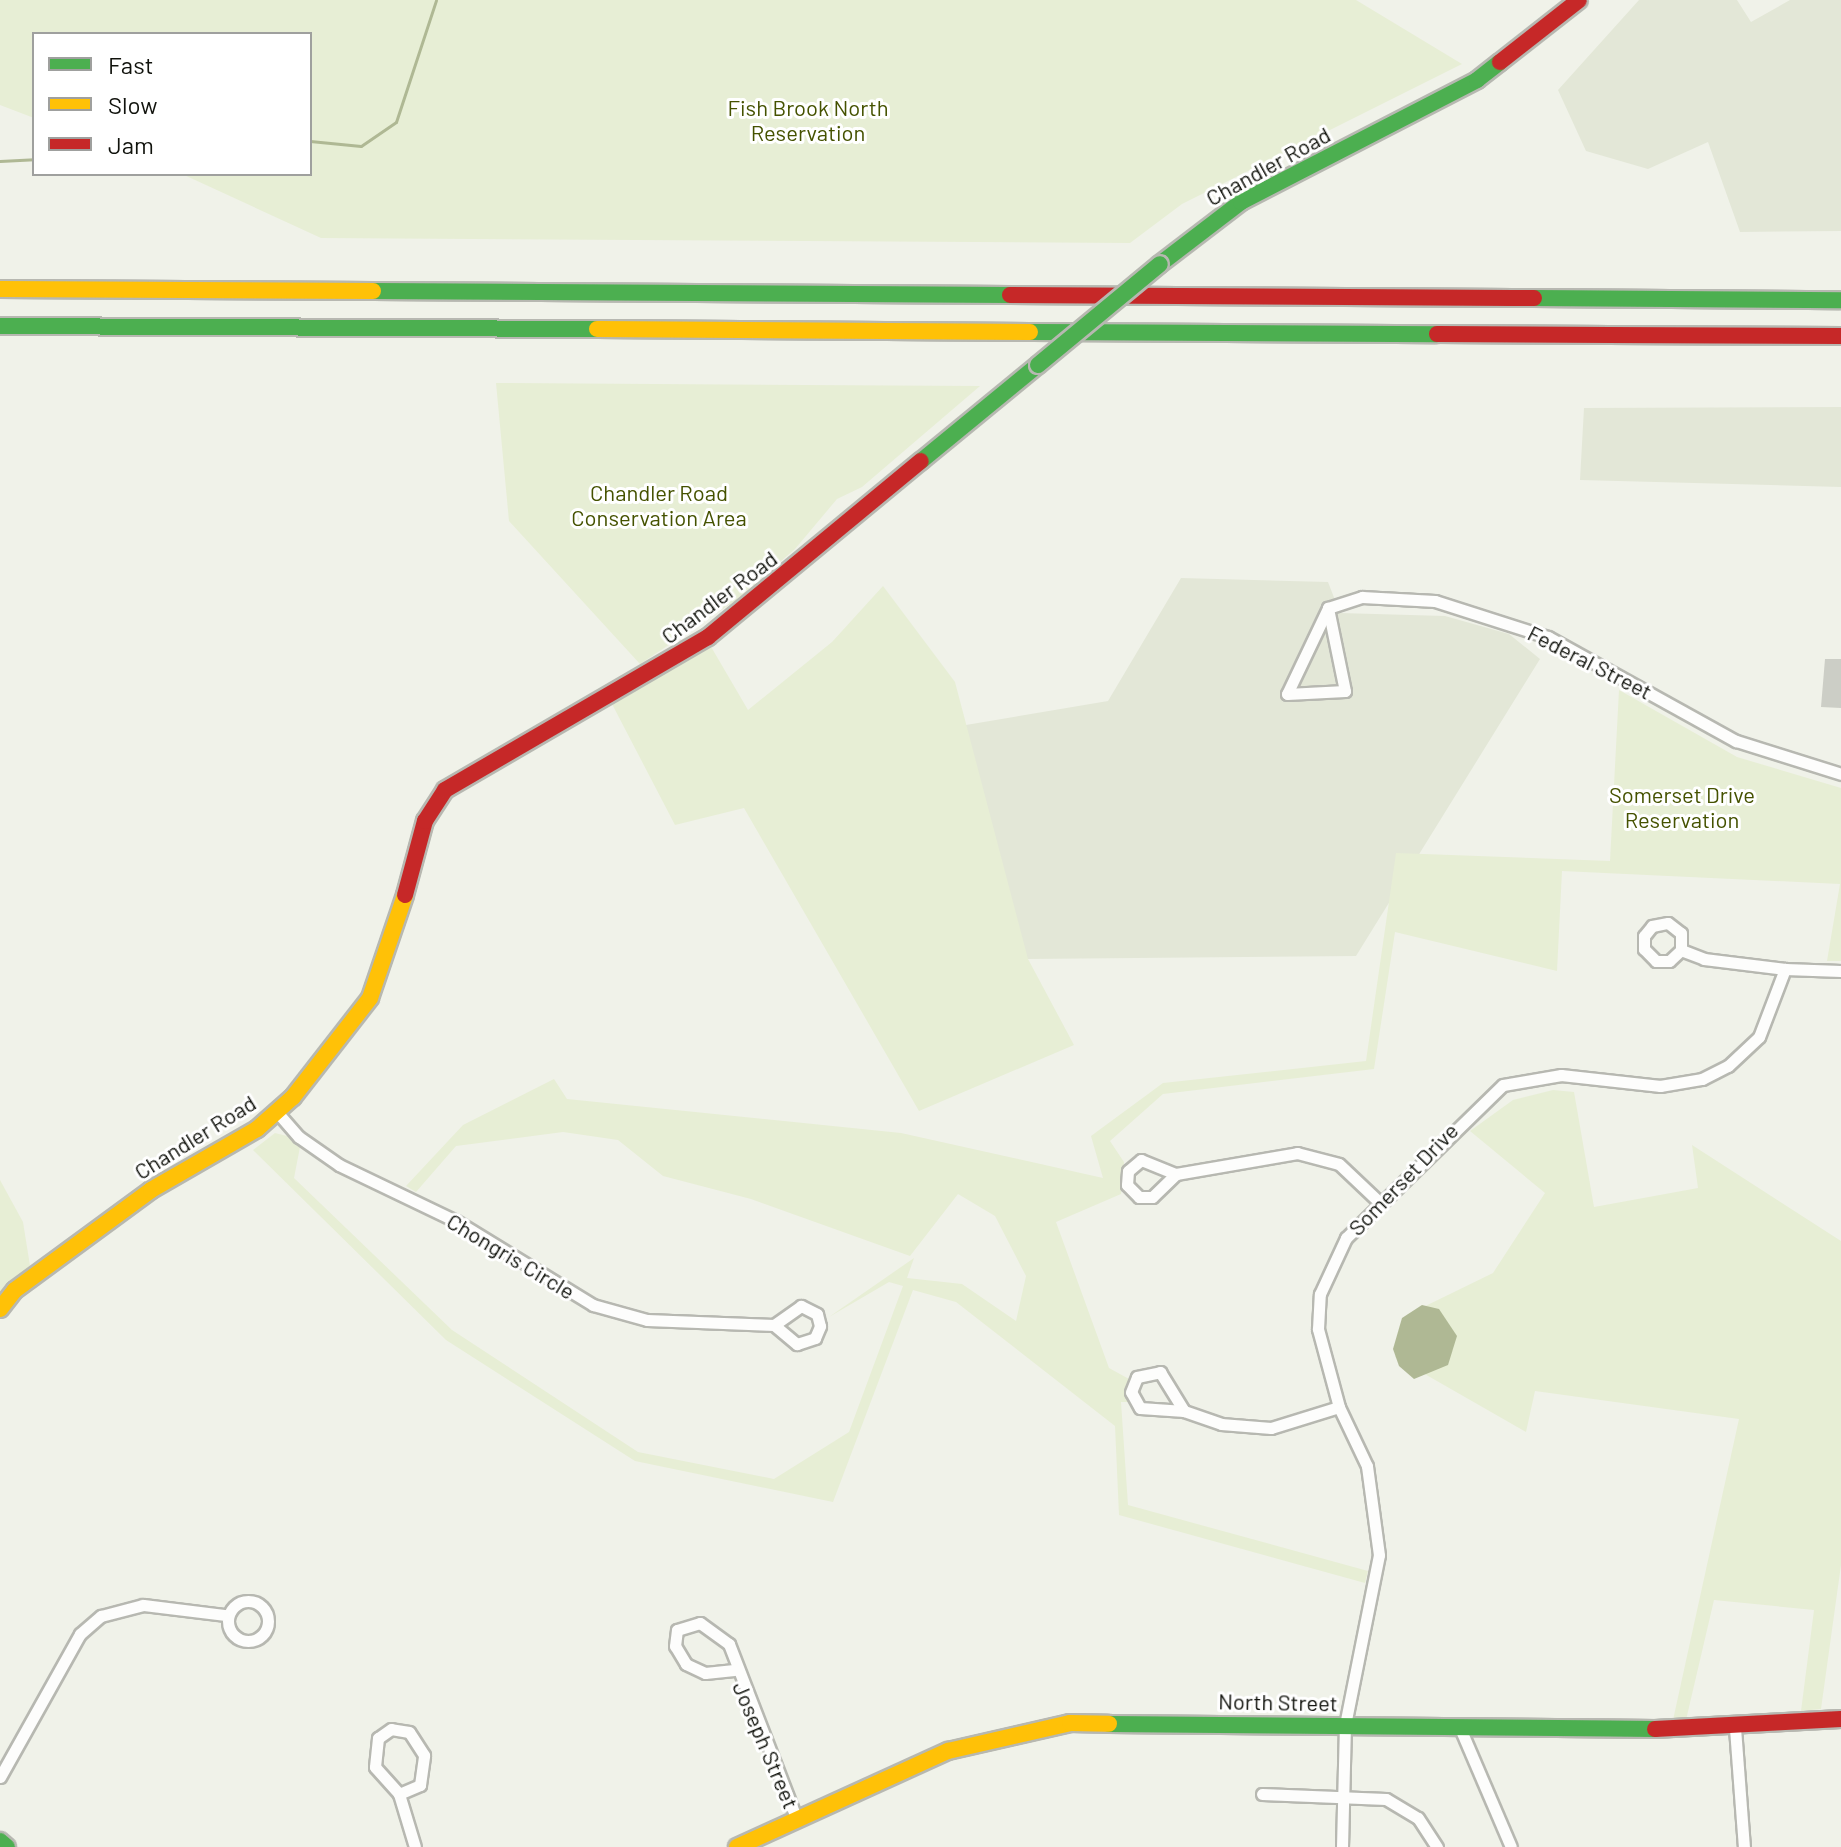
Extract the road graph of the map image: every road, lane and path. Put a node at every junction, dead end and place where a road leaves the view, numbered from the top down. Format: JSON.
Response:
{"nodes":[{"id":1,"x":1579,"y":0,"type":"edge"},
{"id":2,"x":0,"y":289,"type":"edge"},
{"id":3,"x":1841,"y":300,"type":"edge"},
{"id":4,"x":0,"y":326,"type":"edge"},
{"id":5,"x":1841,"y":336,"type":"edge"},
{"id":6,"x":1328,"y":608,"type":"junction"},
{"id":7,"x":1841,"y":774,"type":"edge"},
{"id":8,"x":1681,"y":950,"type":"dead end"},
{"id":9,"x":1785,"y":969,"type":"junction"},
{"id":10,"x":1841,"y":971,"type":"edge"},
{"id":11,"x":277,"y":1112,"type":"junction"},
{"id":12,"x":1176,"y":1174,"type":"dead end"},
{"id":13,"x":1379,"y":1202,"type":"junction"},
{"id":14,"x":0,"y":1309,"type":"edge"},
{"id":15,"x":774,"y":1325,"type":"dead end"},
{"id":16,"x":1339,"y":1407,"type":"junction"},
{"id":17,"x":1184,"y":1411,"type":"junction"},
{"id":18,"x":224,"y":1615,"type":"dead end"},
{"id":19,"x":734,"y":1670,"type":"junction"},
{"id":20,"x":1841,"y":1719,"type":"edge"},
{"id":21,"x":1345,"y":1725,"type":"junction"},
{"id":22,"x":1460,"y":1728,"type":"junction"},
{"id":23,"x":1735,"y":1728,"type":"junction"},
{"id":24,"x":0,"y":1777,"type":"edge"},
{"id":25,"x":399,"y":1794,"type":"junction"},
{"id":26,"x":1262,"y":1794,"type":"dead end"},
{"id":27,"x":1343,"y":1796,"type":"junction"},
{"id":28,"x":797,"y":1820,"type":"junction"},
{"id":29,"x":0,"y":1841,"type":"edge"},
{"id":30,"x":7,"y":1847,"type":"edge"},
{"id":31,"x":415,"y":1847,"type":"edge"},
{"id":32,"x":737,"y":1847,"type":"edge"},
{"id":33,"x":1342,"y":1847,"type":"edge"},
{"id":34,"x":1437,"y":1847,"type":"edge"},
{"id":35,"x":1511,"y":1847,"type":"edge"},
{"id":36,"x":1744,"y":1847,"type":"edge"}],
"edges":[{"from":1,"to":11,"type":"main road","name":"Chandler Road","bridge":true},
{"from":2,"to":3,"type":"main road"},
{"from":4,"to":5,"type":"main road"},
{"from":6,"to":6,"type":"street"},
{"from":6,"to":7,"type":"street","name":"Federal Street"},
{"from":8,"to":9,"type":"street"},
{"from":9,"to":10,"type":"street"},
{"from":9,"to":13,"type":"street","name":"Somerset Drive"},
{"from":11,"to":14,"type":"main road","name":"Chandler Road"},
{"from":11,"to":15,"type":"street","name":"Chongris Circle"},
{"from":12,"to":13,"type":"street"},
{"from":13,"to":16,"type":"street","name":"Somerset Drive"},
{"from":16,"to":17,"type":"street"},
{"from":16,"to":21,"type":"street","name":"Somerset Drive"},
{"from":17,"to":17,"type":"street"},
{"from":18,"to":24,"type":"street"},
{"from":19,"to":19,"type":"street","name":"Joseph Street"},
{"from":19,"to":28,"type":"street","name":"Joseph Street"},
{"from":20,"to":23,"type":"main road","name":"North Street"},
{"from":21,"to":22,"type":"main road","name":"North Street"},
{"from":21,"to":27,"type":"street","name":"Somerset Drive"},
{"from":21,"to":28,"type":"main road","name":"North Street"},
{"from":22,"to":23,"type":"main road","name":"North Street"},
{"from":22,"to":35,"type":"street"},
{"from":23,"to":36,"type":"street"},
{"from":25,"to":25,"type":"street"},
{"from":25,"to":31,"type":"street"},
{"from":26,"to":27,"type":"street"},
{"from":27,"to":33,"type":"street","name":"Somerset Drive"},
{"from":27,"to":34,"type":"street"},
{"from":28,"to":32,"type":"main road","name":"North Street"},
{"from":29,"to":30,"type":"main road"}]}
